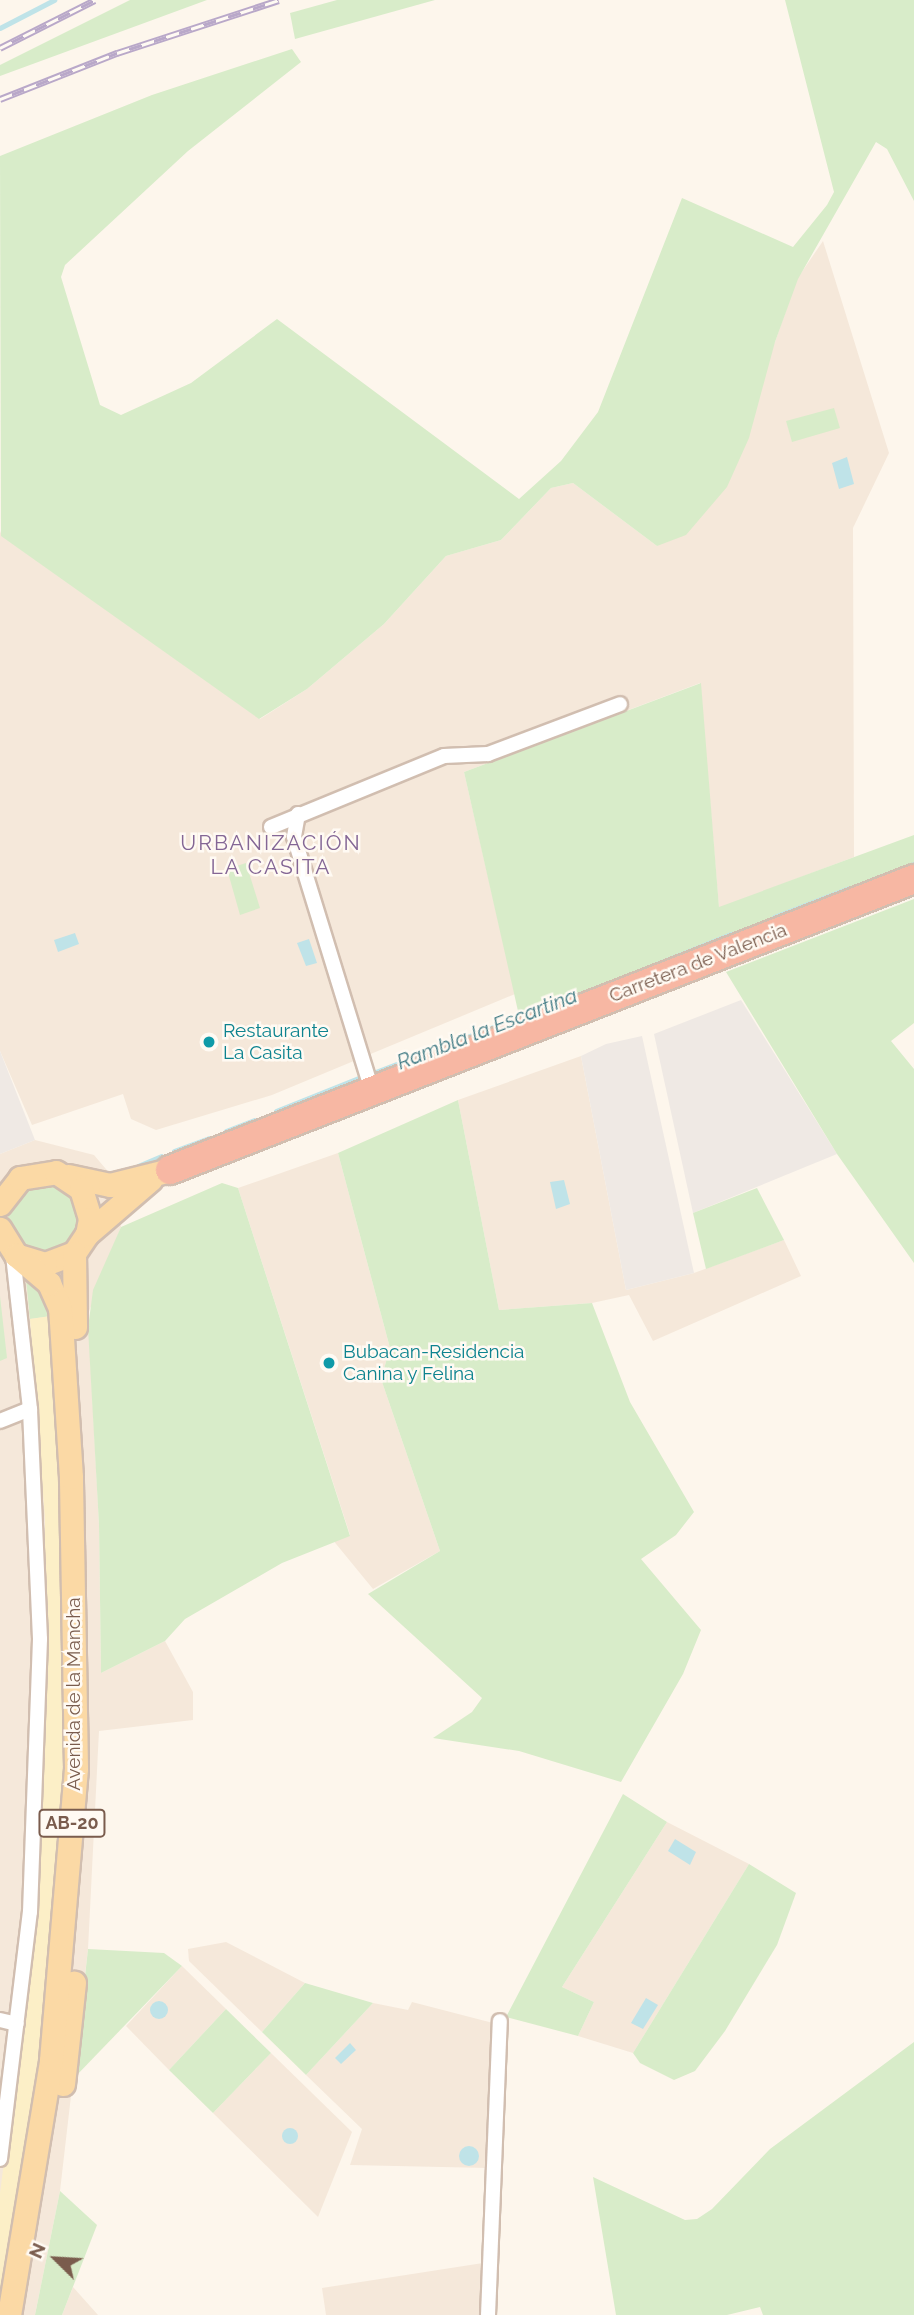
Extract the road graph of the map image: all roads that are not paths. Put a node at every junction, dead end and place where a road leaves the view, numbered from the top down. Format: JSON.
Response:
{"nodes":[{"id":1,"x":620,"y":704,"type":"dead end"},
{"id":2,"x":299,"y":814,"type":"junction"},
{"id":3,"x":271,"y":827,"type":"dead end"},
{"id":4,"x":914,"y":879,"type":"edge"},
{"id":5,"x":371,"y":1088,"type":"junction"},
{"id":6,"x":170,"y":1170,"type":"junction"},
{"id":7,"x":56,"y":1172,"type":"junction"},
{"id":8,"x":0,"y":1205,"type":"edge"},
{"id":9,"x":87,"y":1234,"type":"junction"},
{"id":10,"x":7,"y":1246,"type":"edge"},
{"id":11,"x":74,"y":1253,"type":"junction"},
{"id":12,"x":30,"y":1409,"type":"junction"},
{"id":13,"x":0,"y":1422,"type":"edge"},
{"id":14,"x":0,"y":2020,"type":"edge"},
{"id":15,"x":500,"y":2021,"type":"dead end"},
{"id":16,"x":18,"y":2024,"type":"junction"},
{"id":17,"x":0,"y":2159,"type":"edge"},
{"id":18,"x":9,"y":2315,"type":"edge"},
{"id":19,"x":24,"y":2315,"type":"edge"},
{"id":20,"x":488,"y":2315,"type":"edge"}],
"edges":[{"from":1,"to":2,"type":"street"},
{"from":2,"to":3,"type":"street"},
{"from":2,"to":5,"type":"street"},
{"from":4,"to":5,"type":"highway","name":"Carretera de Valencia"},
{"from":5,"to":6,"type":"highway","name":"Carretera de Valencia"},
{"from":6,"to":7,"type":"main road","name":"Carretera de Valencia"},
{"from":6,"to":9,"type":"main road","name":"Carretera de Valencia"},
{"from":7,"to":8,"type":"main road"},
{"from":7,"to":9,"type":"main road"},
{"from":9,"to":11,"type":"main road","name":"Carretera de Valencia"},
{"from":10,"to":11,"type":"main road"},
{"from":10,"to":12,"type":"street","name":"Avenida de la Mancha"},
{"from":10,"to":18,"type":"main road","name":"Avenida de la Mancha","number":"AB-20"},
{"from":11,"to":19,"type":"main road","name":"Avenida de la Mancha","number":"AB-20"},
{"from":12,"to":13,"type":"street"},
{"from":12,"to":16,"type":"street","name":"Avenida de la Mancha"},
{"from":14,"to":16,"type":"street"},
{"from":15,"to":20,"type":"street"},
{"from":16,"to":17,"type":"street","name":"Avenida de la Mancha"}]}
